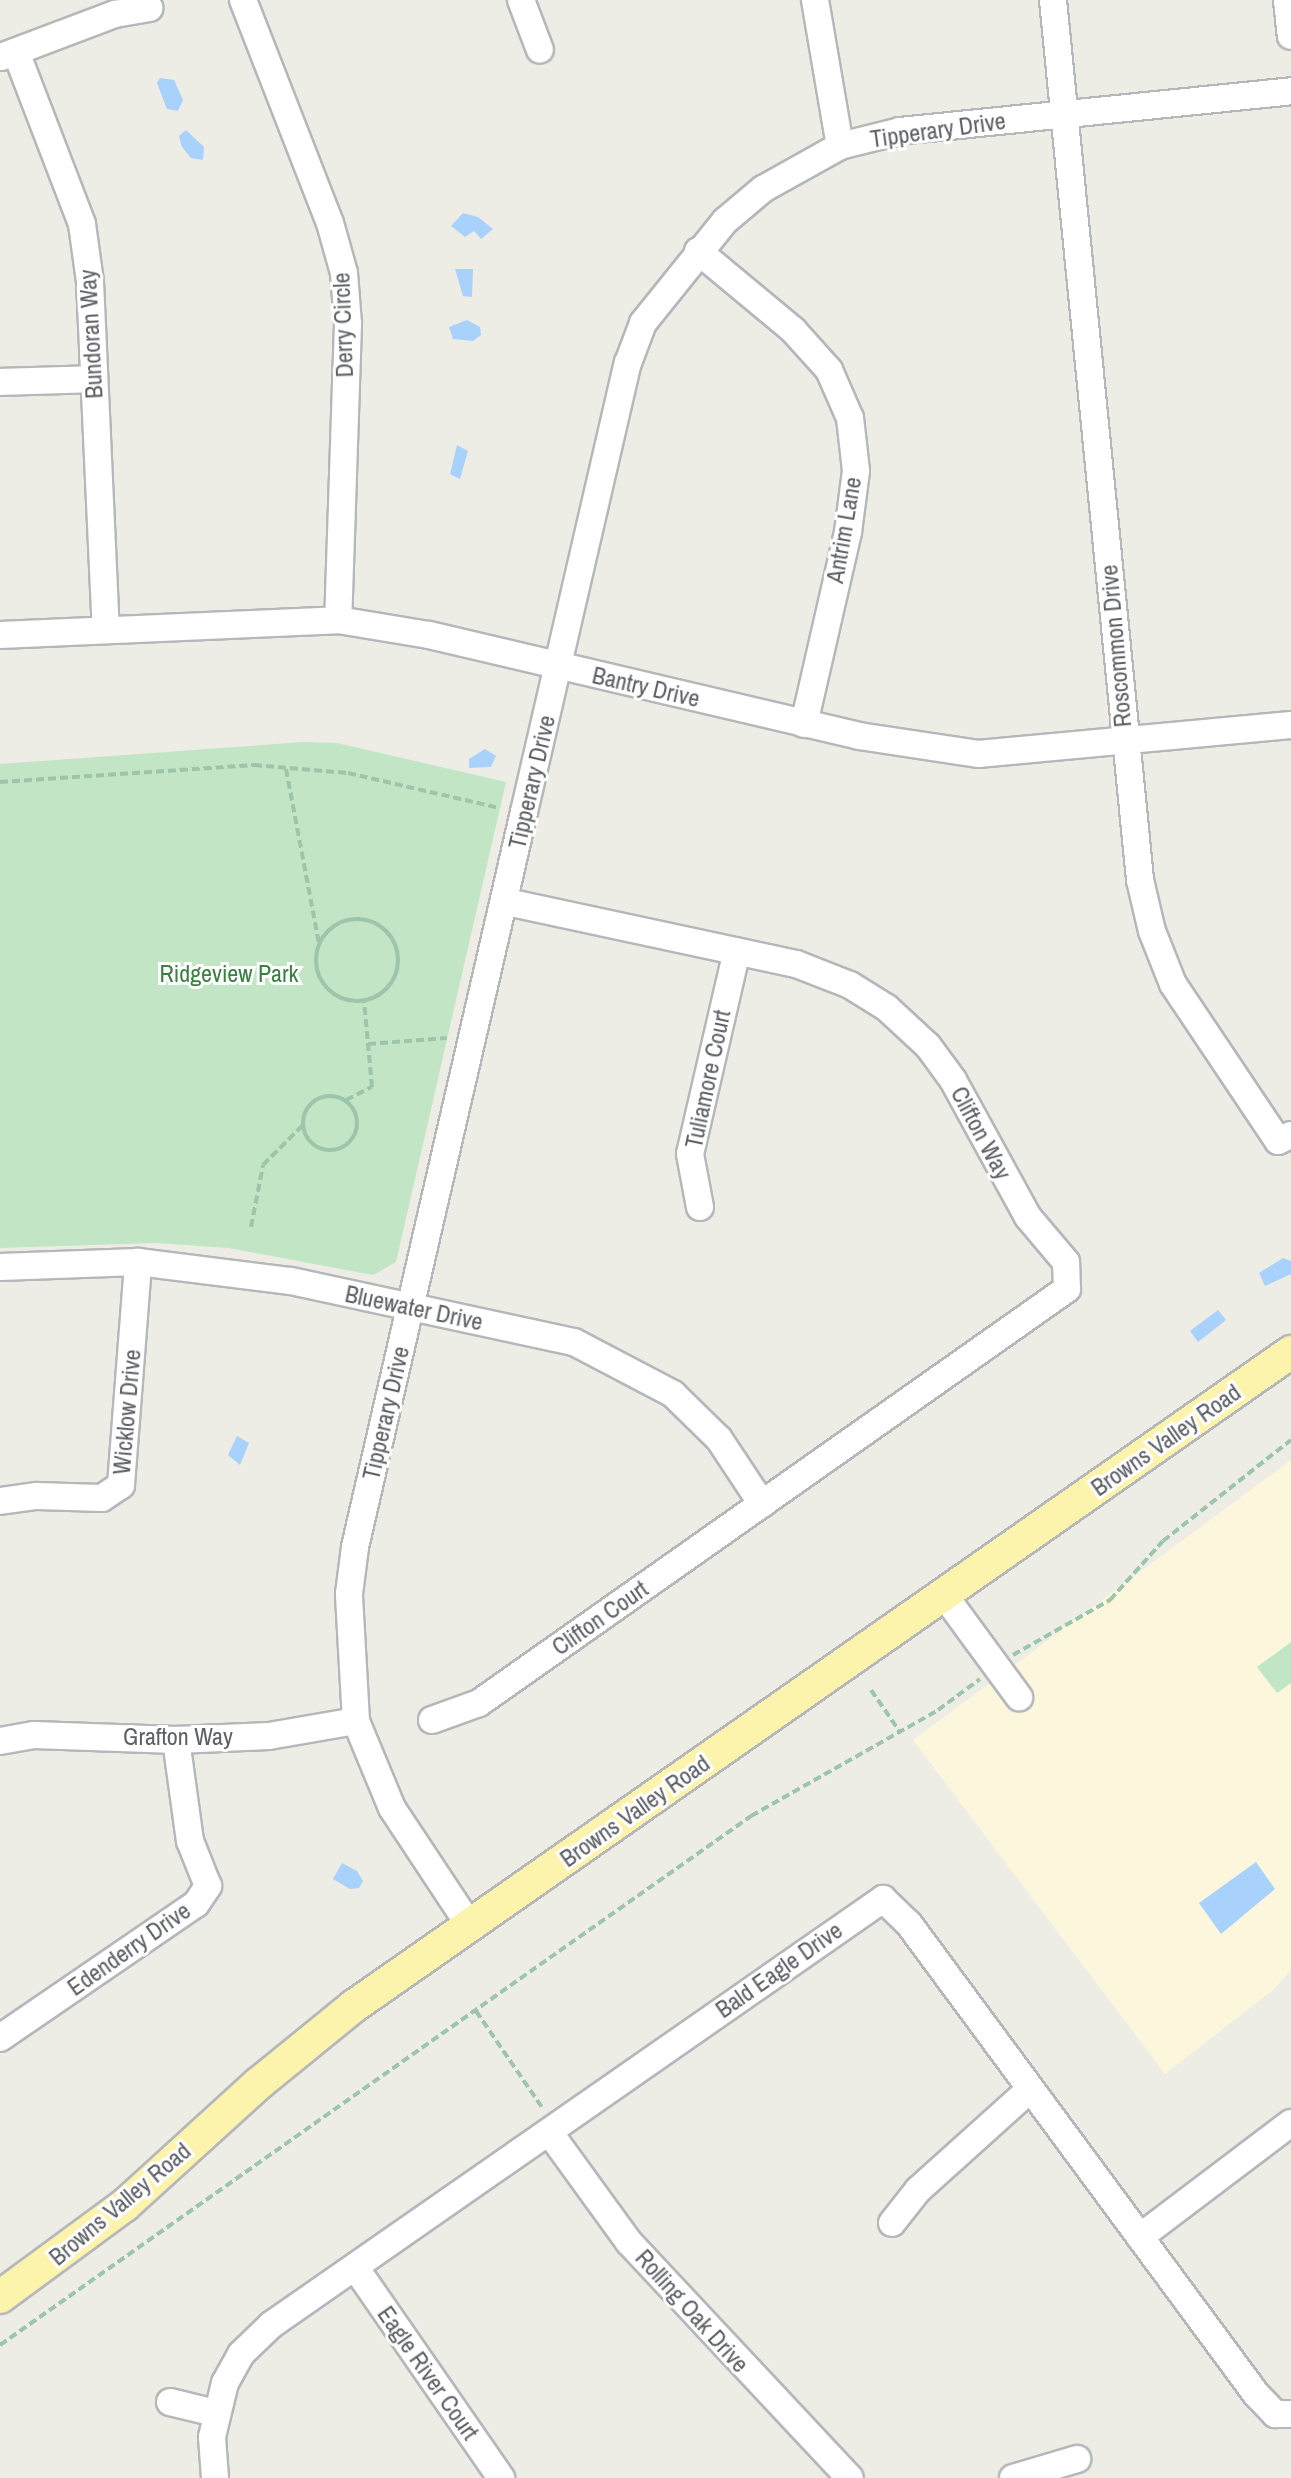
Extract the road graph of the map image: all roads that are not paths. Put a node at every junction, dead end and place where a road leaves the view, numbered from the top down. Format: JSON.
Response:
{"nodes":[{"id":1,"x":243,"y":0,"type":"edge"},
{"id":2,"x":521,"y":0,"type":"edge"},
{"id":3,"x":815,"y":0,"type":"edge"},
{"id":4,"x":1053,"y":0,"type":"edge"},
{"id":5,"x":1287,"y":0,"type":"edge"},
{"id":6,"x":149,"y":8,"type":"dead end"},
{"id":7,"x":1291,"y":36,"type":"edge"},
{"id":8,"x":540,"y":50,"type":"dead end"},
{"id":9,"x":8,"y":55,"type":"edge"},
{"id":10,"x":1291,"y":91,"type":"edge"},
{"id":11,"x":1063,"y":114,"type":"junction"},
{"id":12,"x":840,"y":146,"type":"junction"},
{"id":13,"x":698,"y":251,"type":"junction"},
{"id":14,"x":94,"y":379,"type":"junction"},
{"id":15,"x":0,"y":382,"type":"edge"},
{"id":16,"x":338,"y":620,"type":"junction"},
{"id":17,"x":106,"y":629,"type":"junction"},
{"id":18,"x":0,"y":635,"type":"edge"},
{"id":19,"x":558,"y":667,"type":"junction"},
{"id":20,"x":804,"y":724,"type":"junction"},
{"id":21,"x":1291,"y":725,"type":"edge"},
{"id":22,"x":1126,"y":741,"type":"junction"},
{"id":23,"x":506,"y":902,"type":"junction"},
{"id":24,"x":737,"y":951,"type":"junction"},
{"id":25,"x":1284,"y":1138,"type":"edge"},
{"id":26,"x":700,"y":1207,"type":"dead end"},
{"id":27,"x":138,"y":1262,"type":"junction"},
{"id":28,"x":0,"y":1267,"type":"edge"},
{"id":29,"x":410,"y":1308,"type":"junction"},
{"id":30,"x":1291,"y":1352,"type":"edge"},
{"id":31,"x":0,"y":1501,"type":"edge"},
{"id":32,"x":762,"y":1504,"type":"junction"},
{"id":33,"x":944,"y":1595,"type":"junction"},
{"id":34,"x":1019,"y":1697,"type":"dead end"},
{"id":35,"x":432,"y":1720,"type":"dead end"},
{"id":36,"x":356,"y":1721,"type":"junction"},
{"id":37,"x":176,"y":1740,"type":"junction"},
{"id":38,"x":0,"y":1741,"type":"edge"},
{"id":39,"x":470,"y":1926,"type":"junction"},
{"id":40,"x":0,"y":2038,"type":"edge"},
{"id":41,"x":1029,"y":2090,"type":"junction"},
{"id":42,"x":1291,"y":2123,"type":"edge"},
{"id":43,"x":552,"y":2129,"type":"junction"},
{"id":44,"x":892,"y":2223,"type":"dead end"},
{"id":45,"x":1140,"y":2237,"type":"junction"},
{"id":46,"x":355,"y":2267,"type":"junction"},
{"id":47,"x":0,"y":2297,"type":"edge"},
{"id":48,"x":170,"y":2402,"type":"dead end"},
{"id":49,"x":215,"y":2413,"type":"junction"},
{"id":50,"x":1291,"y":2414,"type":"edge"},
{"id":51,"x":1077,"y":2459,"type":"dead end"},
{"id":52,"x":215,"y":2478,"type":"edge"},
{"id":53,"x":501,"y":2478,"type":"edge"},
{"id":54,"x":850,"y":2478,"type":"edge"},
{"id":55,"x":1013,"y":2478,"type":"edge"}],
"edges":[{"from":1,"to":16,"type":"street","name":"Derry Circle"},
{"from":2,"to":8,"type":"street"},
{"from":3,"to":12,"type":"street"},
{"from":4,"to":11,"type":"street","name":"Roscommon Drive"},
{"from":5,"to":7,"type":"street"},
{"from":6,"to":9,"type":"street"},
{"from":9,"to":14,"type":"street","name":"Bundoran Way"},
{"from":10,"to":11,"type":"street","name":"Tipperary Drive"},
{"from":11,"to":12,"type":"street","name":"Tipperary Drive"},
{"from":11,"to":22,"type":"street","name":"Roscommon Drive"},
{"from":12,"to":13,"type":"street","name":"Tipperary Drive"},
{"from":13,"to":19,"type":"street","name":"Tipperary Drive"},
{"from":13,"to":20,"type":"street","name":"Antrim Lane"},
{"from":14,"to":15,"type":"street"},
{"from":14,"to":17,"type":"street","name":"Bundoran Way"},
{"from":16,"to":17,"type":"street","name":"Bantry Drive"},
{"from":16,"to":19,"type":"street","name":"Bantry Drive"},
{"from":17,"to":18,"type":"street","name":"Bantry Drive"},
{"from":19,"to":20,"type":"street","name":"Bantry Drive"},
{"from":19,"to":23,"type":"street","name":"Tipperary Drive"},
{"from":20,"to":22,"type":"street","name":"Bantry Drive"},
{"from":21,"to":22,"type":"street","name":"Bantry Drive"},
{"from":22,"to":25,"type":"street","name":"Roscommon Drive"},
{"from":23,"to":24,"type":"street","name":"Clifton Way"},
{"from":23,"to":29,"type":"street","name":"Tipperary Drive"},
{"from":24,"to":26,"type":"street","name":"Tuliamore Court"},
{"from":24,"to":32,"type":"street","name":"Clifton Way"},
{"from":27,"to":28,"type":"street","name":"Bluewater Drive"},
{"from":27,"to":29,"type":"street","name":"Bluewater Drive"},
{"from":27,"to":31,"type":"street","name":"Wicklow Drive"},
{"from":29,"to":32,"type":"street","name":"Bluewater Drive"},
{"from":29,"to":36,"type":"street","name":"Tipperary Drive"},
{"from":30,"to":33,"type":"main road","name":"Browns Valley Road"},
{"from":32,"to":35,"type":"street","name":"Clifton Court"},
{"from":33,"to":34,"type":"street"},
{"from":33,"to":39,"type":"main road","name":"Browns Valley Road"},
{"from":36,"to":37,"type":"street","name":"Grafton Way"},
{"from":36,"to":39,"type":"street","name":"Tipperary Drive"},
{"from":37,"to":38,"type":"street","name":"Grafton Way"},
{"from":37,"to":40,"type":"street","name":"Edenderry Drive"},
{"from":39,"to":47,"type":"main road","name":"Browns Valley Road"},
{"from":41,"to":43,"type":"street","name":"Bald Eagle Drive"},
{"from":41,"to":44,"type":"street"},
{"from":41,"to":45,"type":"street","name":"Bald Eagle Drive"},
{"from":42,"to":45,"type":"street"},
{"from":43,"to":46,"type":"street","name":"Bald Eagle Drive"},
{"from":43,"to":54,"type":"street","name":"Rolling Oak Drive"},
{"from":45,"to":50,"type":"street","name":"Bald Eagle Drive"},
{"from":46,"to":49,"type":"street","name":"Bald Eagle Drive"},
{"from":46,"to":53,"type":"street","name":"Eagle River Court"},
{"from":48,"to":49,"type":"street"},
{"from":49,"to":52,"type":"street","name":"Bald Eagle Drive"},
{"from":51,"to":55,"type":"street"}]}
